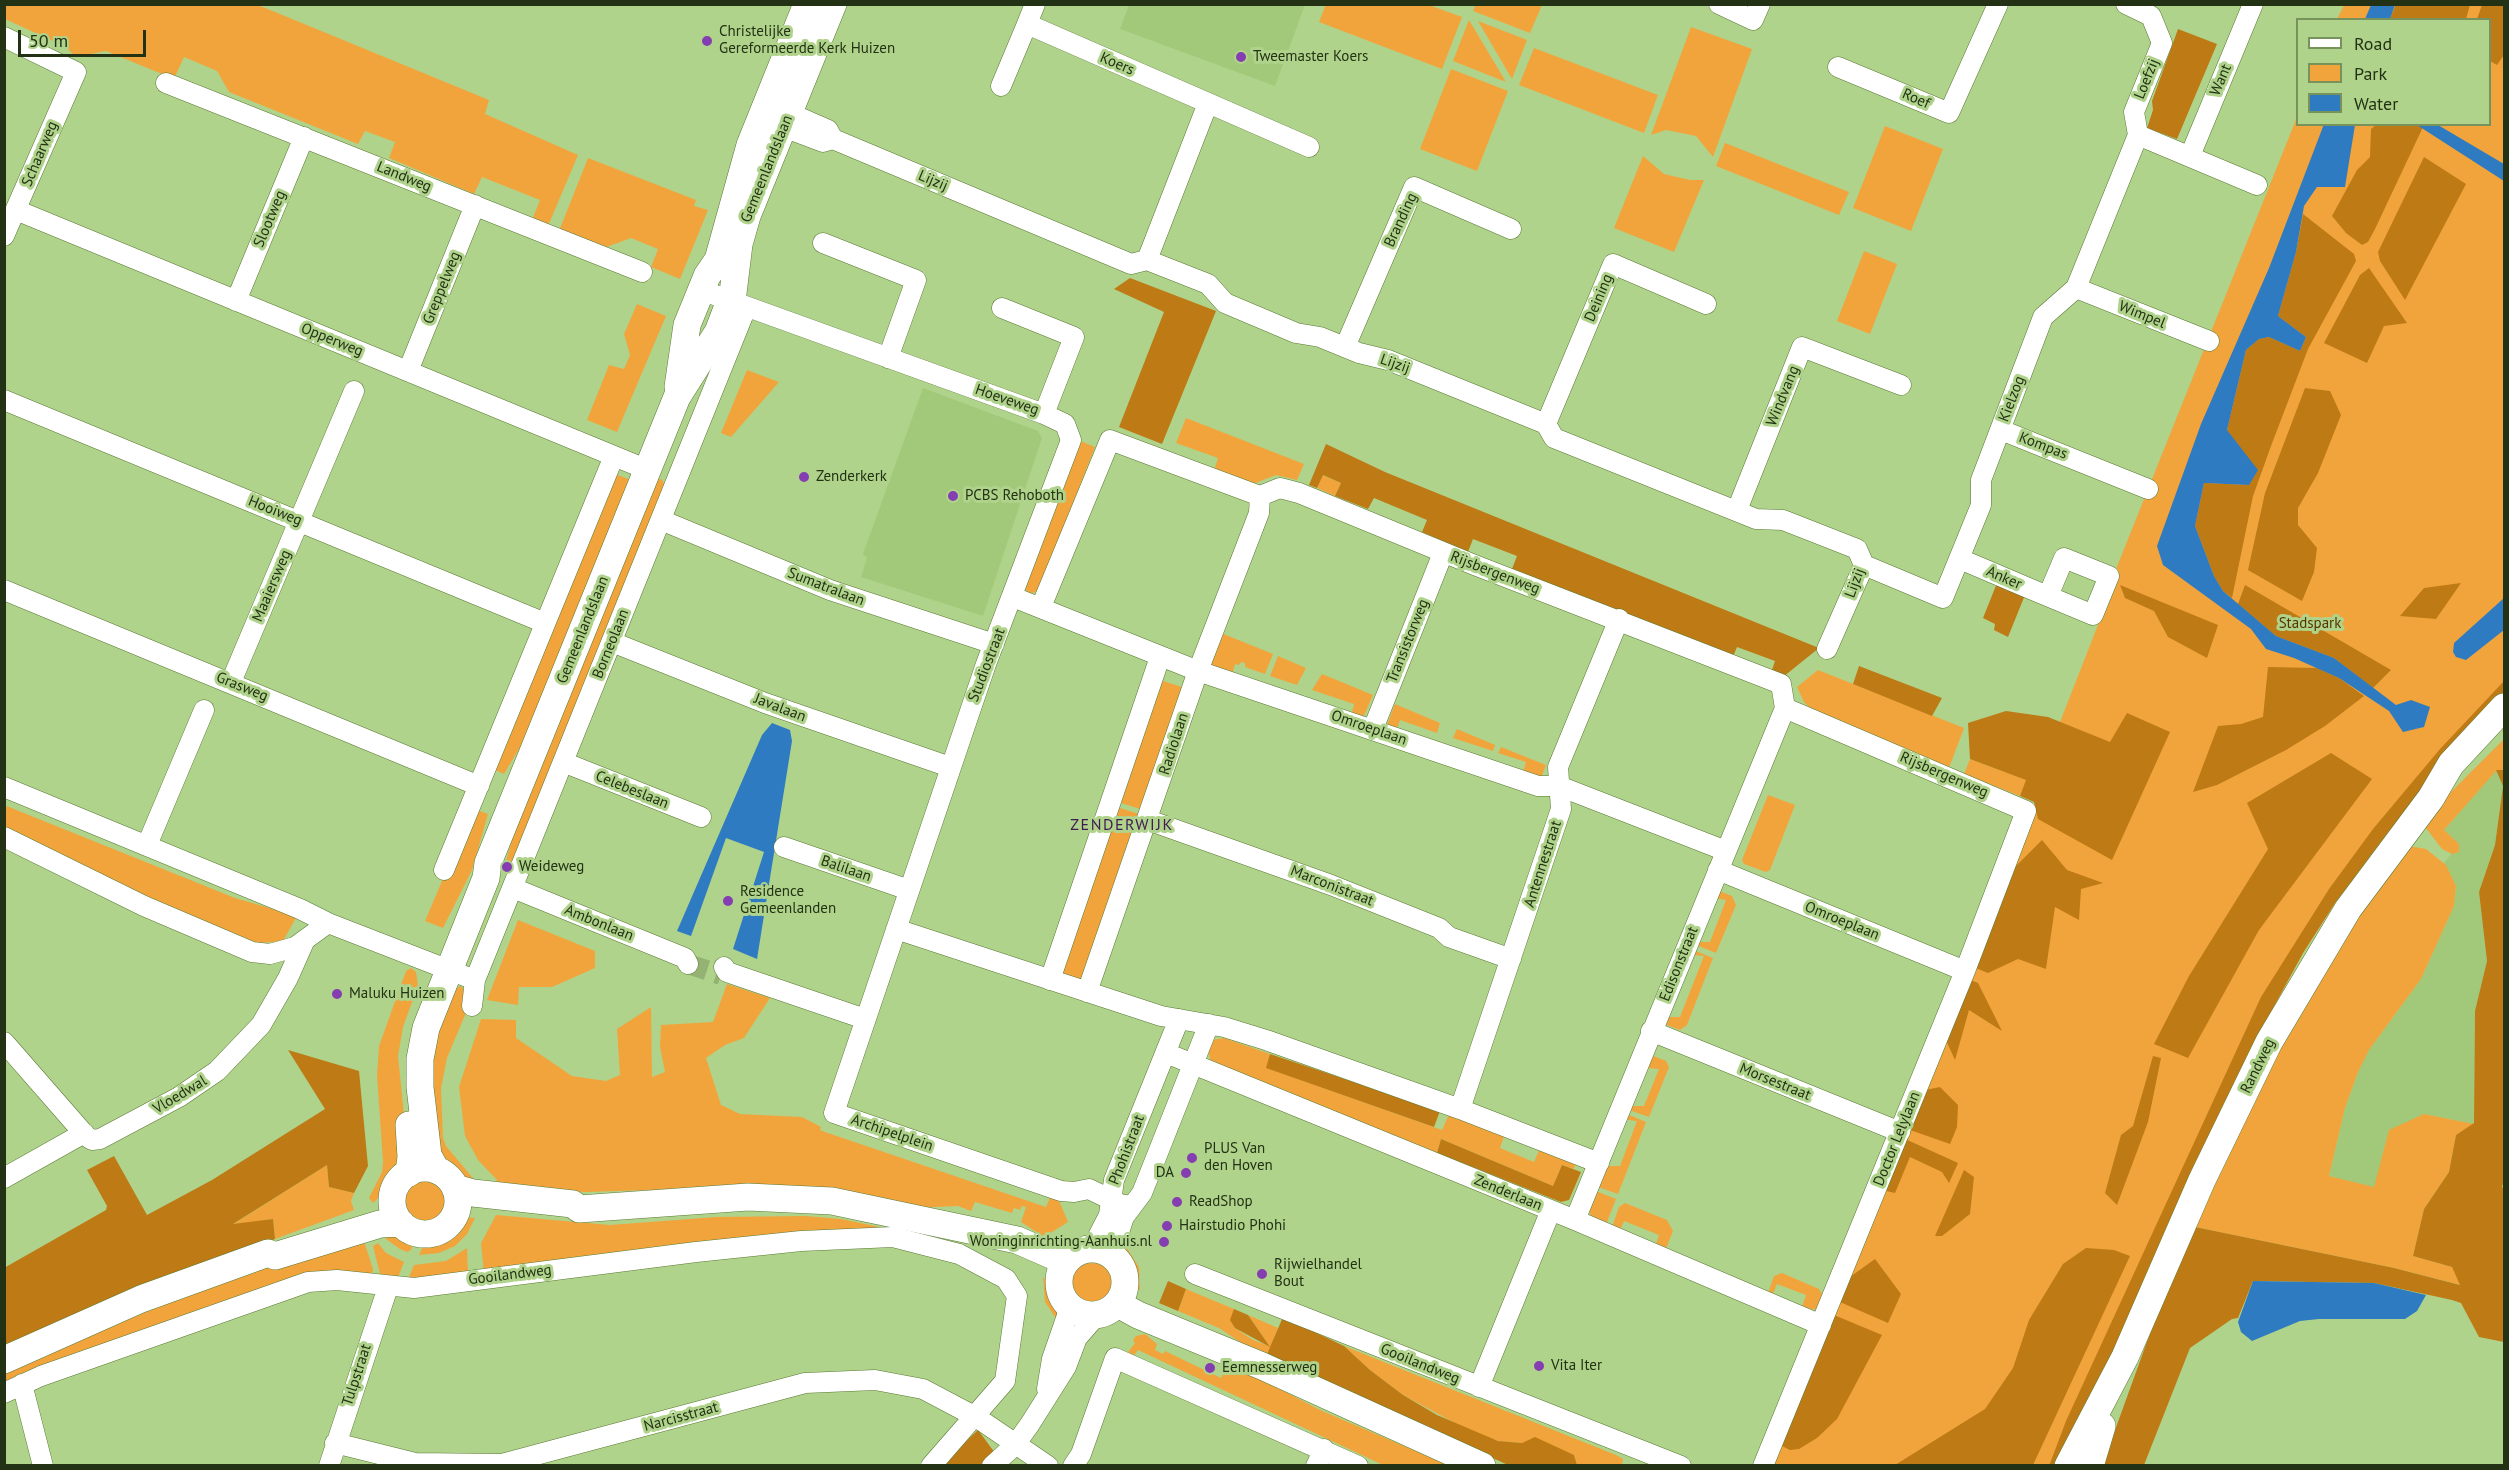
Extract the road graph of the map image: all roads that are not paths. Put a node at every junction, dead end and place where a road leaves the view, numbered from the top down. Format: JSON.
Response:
{"nodes":[{"id":1,"x":1035,"y":4,"type":"edge"},
{"id":2,"x":1719,"y":4,"type":"edge"},
{"id":3,"x":1760,"y":4,"type":"edge"},
{"id":4,"x":1998,"y":4,"type":"edge"},
{"id":5,"x":2126,"y":4,"type":"edge"},
{"id":6,"x":2253,"y":4,"type":"edge"},
{"id":7,"x":814,"y":7,"type":"edge"},
{"id":8,"x":1027,"y":24,"type":"junction"},
{"id":9,"x":4,"y":37,"type":"edge"},
{"id":10,"x":1838,"y":67,"type":"dead end"},
{"id":11,"x":166,"y":83,"type":"dead end"},
{"id":12,"x":1001,"y":86,"type":"dead end"},
{"id":13,"x":1208,"y":103,"type":"junction"},
{"id":14,"x":779,"y":117,"type":"junction"},
{"id":15,"x":2138,"y":135,"type":"junction"},
{"id":16,"x":304,"y":137,"type":"junction"},
{"id":17,"x":1309,"y":147,"type":"dead end"},
{"id":18,"x":2190,"y":156,"type":"junction"},
{"id":19,"x":2257,"y":185,"type":"dead end"},
{"id":20,"x":475,"y":205,"type":"junction"},
{"id":21,"x":16,"y":210,"type":"junction"},
{"id":22,"x":1511,"y":229,"type":"dead end"},
{"id":23,"x":4,"y":236,"type":"edge"},
{"id":24,"x":823,"y":243,"type":"dead end"},
{"id":25,"x":1147,"y":260,"type":"junction"},
{"id":26,"x":642,"y":272,"type":"dead end"},
{"id":27,"x":2076,"y":288,"type":"junction"},
{"id":28,"x":701,"y":290,"type":"junction"},
{"id":29,"x":236,"y":301,"type":"junction"},
{"id":30,"x":1706,"y":304,"type":"dead end"},
{"id":31,"x":738,"y":305,"type":"junction"},
{"id":32,"x":1002,"y":308,"type":"dead end"},
{"id":33,"x":2208,"y":341,"type":"dead end"},
{"id":34,"x":1345,"y":347,"type":"junction"},
{"id":35,"x":888,"y":358,"type":"junction"},
{"id":36,"x":408,"y":371,"type":"junction"},
{"id":37,"x":1901,"y":386,"type":"dead end"},
{"id":38,"x":354,"y":391,"type":"dead end"},
{"id":39,"x":678,"y":397,"type":"junction"},
{"id":40,"x":4,"y":400,"type":"edge"},
{"id":41,"x":1044,"y":414,"type":"junction"},
{"id":42,"x":1546,"y":424,"type":"junction"},
{"id":43,"x":2001,"y":430,"type":"junction"},
{"id":44,"x":614,"y":456,"type":"junction"},
{"id":45,"x":648,"y":470,"type":"junction"},
{"id":46,"x":2148,"y":489,"type":"dead end"},
{"id":47,"x":1260,"y":496,"type":"junction"},
{"id":48,"x":1737,"y":510,"type":"junction"},
{"id":49,"x":661,"y":520,"type":"junction"},
{"id":50,"x":300,"y":522,"type":"junction"},
{"id":51,"x":1443,"y":553,"type":"junction"},
{"id":52,"x":1960,"y":559,"type":"junction"},
{"id":53,"x":1864,"y":565,"type":"junction"},
{"id":54,"x":4,"y":590,"type":"edge"},
{"id":55,"x":2048,"y":596,"type":"dead end"},
{"id":56,"x":1012,"y":597,"type":"junction"},
{"id":57,"x":1041,"y":607,"type":"junction"},
{"id":58,"x":1618,"y":619,"type":"junction"},
{"id":59,"x":545,"y":623,"type":"junction"},
{"id":60,"x":612,"y":642,"type":"junction"},
{"id":61,"x":994,"y":644,"type":"junction"},
{"id":62,"x":1827,"y":649,"type":"dead end"},
{"id":63,"x":1161,"y":657,"type":"junction"},
{"id":64,"x":1198,"y":671,"type":"junction"},
{"id":65,"x":231,"y":682,"type":"junction"},
{"id":66,"x":2505,"y":707,"type":"edge"},
{"id":67,"x":1785,"y":708,"type":"junction"},
{"id":68,"x":204,"y":710,"type":"dead end"},
{"id":69,"x":1373,"y":729,"type":"junction"},
{"id":70,"x":2505,"y":733,"type":"edge"},
{"id":71,"x":563,"y":762,"type":"junction"},
{"id":72,"x":950,"y":767,"type":"junction"},
{"id":73,"x":479,"y":786,"type":"junction"},
{"id":74,"x":1559,"y":786,"type":"junction"},
{"id":75,"x":4,"y":787,"type":"edge"},
{"id":76,"x":2431,"y":798,"type":"junction"},
{"id":77,"x":2026,"y":811,"type":"joint"},
{"id":78,"x":701,"y":817,"type":"dead end"},
{"id":79,"x":1148,"y":820,"type":"junction"},
{"id":80,"x":4,"y":837,"type":"edge"},
{"id":81,"x":147,"y":845,"type":"junction"},
{"id":82,"x":784,"y":848,"type":"dead end"},
{"id":83,"x":1726,"y":851,"type":"junction"},
{"id":84,"x":444,"y":870,"type":"dead end"},
{"id":85,"x":1718,"y":870,"type":"junction"},
{"id":86,"x":513,"y":888,"type":"junction"},
{"id":87,"x":909,"y":890,"type":"junction"},
{"id":88,"x":328,"y":923,"type":"junction"},
{"id":89,"x":896,"y":929,"type":"junction"},
{"id":90,"x":304,"y":942,"type":"junction"},
{"id":91,"x":688,"y":959,"type":"tunnel mouth"},
{"id":92,"x":1511,"y":959,"type":"junction"},
{"id":93,"x":441,"y":968,"type":"junction"},
{"id":94,"x":724,"y":971,"type":"tunnel mouth"},
{"id":95,"x":1965,"y":971,"type":"junction"},
{"id":96,"x":475,"y":980,"type":"junction"},
{"id":97,"x":1050,"y":980,"type":"junction"},
{"id":98,"x":1088,"y":992,"type":"junction"},
{"id":99,"x":472,"y":1006,"type":"dead end"},
{"id":100,"x":865,"y":1019,"type":"junction"},
{"id":101,"x":1179,"y":1019,"type":"junction"},
{"id":102,"x":1209,"y":1024,"type":"junction"},
{"id":103,"x":1651,"y":1031,"type":"junction"},
{"id":104,"x":4,"y":1042,"type":"edge"},
{"id":105,"x":1166,"y":1053,"type":"junction"},
{"id":106,"x":1194,"y":1064,"type":"junction"},
{"id":107,"x":1460,"y":1109,"type":"junction"},
{"id":108,"x":1900,"y":1132,"type":"junction"},
{"id":109,"x":84,"y":1133,"type":"junction"},
{"id":110,"x":1599,"y":1163,"type":"junction"},
{"id":111,"x":409,"y":1173,"type":"junction"},
{"id":112,"x":4,"y":1178,"type":"edge"},
{"id":113,"x":446,"y":1179,"type":"junction"},
{"id":114,"x":393,"y":1197,"type":"junction"},
{"id":115,"x":1111,"y":1198,"type":"junction"},
{"id":116,"x":1132,"y":1206,"type":"junction"},
{"id":117,"x":579,"y":1209,"type":"junction"},
{"id":118,"x":1551,"y":1210,"type":"junction"},
{"id":119,"x":456,"y":1214,"type":"junction"},
{"id":120,"x":1575,"y":1220,"type":"junction"},
{"id":121,"x":401,"y":1223,"type":"junction"},
{"id":122,"x":959,"y":1228,"type":"junction"},
{"id":123,"x":268,"y":1253,"type":"junction"},
{"id":124,"x":1092,"y":1253,"type":"junction"},
{"id":125,"x":1195,"y":1274,"type":"dead end"},
{"id":126,"x":388,"y":1287,"type":"junction"},
{"id":127,"x":1065,"y":1295,"type":"junction"},
{"id":128,"x":1113,"y":1301,"type":"junction"},
{"id":129,"x":1821,"y":1325,"type":"junction"},
{"id":130,"x":2125,"y":1357,"type":"junction"},
{"id":131,"x":4,"y":1360,"type":"edge"},
{"id":132,"x":1479,"y":1387,"type":"junction"},
{"id":133,"x":13,"y":1388,"type":"edge"},
{"id":134,"x":1044,"y":1400,"type":"junction"},
{"id":135,"x":976,"y":1417,"type":"junction"},
{"id":136,"x":335,"y":1443,"type":"junction"},
{"id":137,"x":1015,"y":1445,"type":"junction"},
{"id":138,"x":1320,"y":1457,"type":"edge"},
{"id":139,"x":43,"y":1466,"type":"edge"},
{"id":140,"x":329,"y":1466,"type":"edge"},
{"id":141,"x":931,"y":1466,"type":"edge"},
{"id":142,"x":992,"y":1466,"type":"edge"},
{"id":143,"x":1048,"y":1466,"type":"edge"},
{"id":144,"x":1073,"y":1466,"type":"edge"},
{"id":145,"x":1358,"y":1466,"type":"edge"},
{"id":146,"x":1482,"y":1466,"type":"edge"},
{"id":147,"x":1681,"y":1466,"type":"edge"},
{"id":148,"x":1763,"y":1466,"type":"edge"},
{"id":149,"x":2068,"y":1466,"type":"edge"},
{"id":150,"x":2090,"y":1466,"type":"edge"}],
"edges":[{"from":1,"to":8,"type":"street"},
{"from":2,"to":3,"type":"street"},
{"from":4,"to":10,"type":"street","name":"Roef"},
{"from":5,"to":15,"type":"street","name":"Loefzij"},
{"from":6,"to":18,"type":"street","name":"Want"},
{"from":7,"to":14,"type":"main road","name":"Gemeenlandslaan"},
{"from":8,"to":12,"type":"street"},
{"from":8,"to":13,"type":"street","name":"Koers"},
{"from":9,"to":21,"type":"street","name":"Schaarweg"},
{"from":11,"to":16,"type":"street","name":"Landweg"},
{"from":13,"to":17,"type":"street","name":"Koers"},
{"from":13,"to":25,"type":"street"},
{"from":14,"to":25,"type":"street","name":"Lijzij"},
{"from":14,"to":28,"type":"main road","name":"Gemeenlandslaan"},
{"from":14,"to":31,"type":"main road","name":"Gemeenlandslaan"},
{"from":15,"to":18,"type":"street"},
{"from":15,"to":27,"type":"street","name":"Kielzog"},
{"from":16,"to":20,"type":"street","name":"Landweg"},
{"from":16,"to":29,"type":"street","name":"Slootweg"},
{"from":18,"to":19,"type":"street"},
{"from":20,"to":26,"type":"street","name":"Landweg"},
{"from":20,"to":36,"type":"street","name":"Greppelweg"},
{"from":21,"to":23,"type":"street","name":"Schaarweg"},
{"from":21,"to":29,"type":"street","name":"Opperweg"},
{"from":22,"to":34,"type":"street","name":"Branding"},
{"from":24,"to":35,"type":"street"},
{"from":25,"to":34,"type":"street","name":"Lijzij"},
{"from":27,"to":33,"type":"street","name":"Wimpel"},
{"from":27,"to":43,"type":"street","name":"Kielzog"},
{"from":28,"to":31,"type":"street","name":"Hoeveweg"},
{"from":28,"to":39,"type":"main road","name":"Gemeenlandslaan"},
{"from":29,"to":36,"type":"street","name":"Opperweg"},
{"from":30,"to":42,"type":"street","name":"Deining"},
{"from":31,"to":35,"type":"street","name":"Hoeveweg"},
{"from":31,"to":39,"type":"main road","name":"Gemeenlandslaan"},
{"from":31,"to":49,"type":"street","name":"Borneolaan"},
{"from":32,"to":41,"type":"street","name":"Hoeveweg"},
{"from":34,"to":42,"type":"street","name":"Lijzij"},
{"from":35,"to":41,"type":"street","name":"Hoeveweg"},
{"from":36,"to":44,"type":"street","name":"Opperweg"},
{"from":37,"to":48,"type":"street","name":"Windvang"},
{"from":38,"to":50,"type":"street","name":"Maaiersweg"},
{"from":39,"to":45,"type":"main road","name":"Gemeenlandslaan"},
{"from":40,"to":50,"type":"street","name":"Hooiweg"},
{"from":41,"to":56,"type":"street","name":"Studiostraat"},
{"from":42,"to":48,"type":"street","name":"Lijzij"},
{"from":43,"to":46,"type":"street","name":"Kompas"},
{"from":43,"to":52,"type":"street","name":"Kielzog"},
{"from":44,"to":45,"type":"street","name":"Opperweg"},
{"from":44,"to":59,"type":"street"},
{"from":45,"to":93,"type":"main road","name":"Gemeenlandslaan"},
{"from":47,"to":51,"type":"street","name":"Rijsbergenweg"},
{"from":47,"to":57,"type":"street"},
{"from":47,"to":64,"type":"street","name":"Radiolaan"},
{"from":48,"to":53,"type":"street","name":"Lijzij"},
{"from":49,"to":60,"type":"street","name":"Borneolaan"},
{"from":49,"to":61,"type":"street","name":"Sumatralaan"},
{"from":50,"to":59,"type":"street","name":"Hooiweg"},
{"from":50,"to":65,"type":"street","name":"Maaiersweg"},
{"from":51,"to":58,"type":"street","name":"Rijsbergenweg"},
{"from":51,"to":69,"type":"street","name":"Transistorweg"},
{"from":52,"to":53,"type":"street","name":"Kielzog"},
{"from":52,"to":55,"type":"street","name":"Anker"},
{"from":53,"to":62,"type":"street","name":"Lijzij"},
{"from":54,"to":65,"type":"street","name":"Grasweg"},
{"from":56,"to":57,"type":"street","name":"Omroeplaan"},
{"from":56,"to":61,"type":"street","name":"Studiostraat"},
{"from":57,"to":63,"type":"street","name":"Omroeplaan"},
{"from":58,"to":67,"type":"street","name":"Rijsbergenweg"},
{"from":58,"to":74,"type":"street","name":"Antennestraat"},
{"from":59,"to":73,"type":"street"},
{"from":60,"to":71,"type":"street","name":"Borneolaan"},
{"from":60,"to":72,"type":"street","name":"Javalaan"},
{"from":61,"to":72,"type":"street","name":"Studiostraat"},
{"from":63,"to":64,"type":"street","name":"Omroeplaan"},
{"from":63,"to":97,"type":"street"},
{"from":64,"to":69,"type":"street","name":"Omroeplaan"},
{"from":64,"to":79,"type":"street","name":"Radiolaan"},
{"from":65,"to":73,"type":"street","name":"Grasweg"},
{"from":66,"to":76,"type":"main road","name":"Randweg"},
{"from":67,"to":77,"type":"street","name":"Rijsbergenweg"},
{"from":67,"to":83,"type":"street","name":"Edisonstraat"},
{"from":68,"to":81,"type":"street"},
{"from":69,"to":74,"type":"street","name":"Omroeplaan"},
{"from":70,"to":76,"type":"main road","name":"Randweg"},
{"from":71,"to":78,"type":"street","name":"Celebeslaan"},
{"from":71,"to":86,"type":"street","name":"Borneolaan"},
{"from":72,"to":87,"type":"street","name":"Studiostraat"},
{"from":73,"to":84,"type":"street"},
{"from":74,"to":83,"type":"street","name":"Omroeplaan"},
{"from":74,"to":92,"type":"street","name":"Antennestraat"},
{"from":75,"to":81,"type":"street"},
{"from":76,"to":130,"type":"main road","name":"Randweg"},
{"from":77,"to":95,"type":"street","name":"Doctor Lelylaan"},
{"from":79,"to":92,"type":"street","name":"Marconistraat"},
{"from":79,"to":98,"type":"street","name":"Radiolaan"},
{"from":80,"to":90,"type":"street"},
{"from":81,"to":88,"type":"street"},
{"from":82,"to":87,"type":"street","name":"Balilaan"},
{"from":83,"to":85,"type":"street","name":"Edisonstraat"},
{"from":85,"to":95,"type":"street","name":"Omroeplaan"},
{"from":85,"to":103,"type":"street","name":"Edisonstraat"},
{"from":86,"to":91,"type":"street","name":"Ambonlaan"},
{"from":86,"to":96,"type":"street","name":"Borneolaan"},
{"from":87,"to":89,"type":"street","name":"Studiostraat"},
{"from":88,"to":90,"type":"street"},
{"from":88,"to":93,"type":"street"},
{"from":89,"to":97,"type":"street"},
{"from":89,"to":100,"type":"street","name":"Archipelplein"},
{"from":90,"to":109,"type":"street","name":"Vloedwal"},
{"from":92,"to":107,"type":"street","name":"Antennestraat"},
{"from":93,"to":96,"type":"street"},
{"from":93,"to":111,"type":"main road","name":"Gemeenlandslaan"},
{"from":93,"to":113,"type":"main road","name":"Gemeenlandslaan"},
{"from":94,"to":100,"type":"street"},
{"from":95,"to":108,"type":"street","name":"Doctor Lelylaan"},
{"from":96,"to":99,"type":"street","name":"Borneolaan"},
{"from":97,"to":98,"type":"street"},
{"from":98,"to":101,"type":"street"},
{"from":100,"to":115,"type":"street","name":"Archipelplein"},
{"from":101,"to":102,"type":"street"},
{"from":101,"to":105,"type":"street","name":"Phohistraat"},
{"from":102,"to":106,"type":"street","name":"Phohistraat"},
{"from":102,"to":107,"type":"street"},
{"from":103,"to":108,"type":"street","name":"Morsestraat"},
{"from":103,"to":110,"type":"street","name":"Edisonstraat"},
{"from":104,"to":109,"type":"street"},
{"from":105,"to":106,"type":"street","name":"Zenderlaan"},
{"from":105,"to":115,"type":"street","name":"Phohistraat"},
{"from":106,"to":116,"type":"street","name":"Phohistraat"},
{"from":106,"to":118,"type":"street","name":"Zenderlaan"},
{"from":107,"to":110,"type":"street"},
{"from":108,"to":129,"type":"street","name":"Doctor Lelylaan"},
{"from":109,"to":112,"type":"street"},
{"from":110,"to":120,"type":"street","name":"Edisonstraat"},
{"from":111,"to":113,"type":"main road"},
{"from":111,"to":114,"type":"main road"},
{"from":113,"to":117,"type":"main road"},
{"from":113,"to":119,"type":"main road"},
{"from":114,"to":121,"type":"main road"},
{"from":114,"to":123,"type":"main road"},
{"from":115,"to":116,"type":"street","name":"Archipelplein"},
{"from":115,"to":124,"type":"street","name":"Phohistraat"},
{"from":116,"to":124,"type":"street","name":"Phohistraat"},
{"from":117,"to":119,"type":"main road"},
{"from":117,"to":122,"type":"main road"},
{"from":118,"to":120,"type":"street","name":"Zenderlaan"},
{"from":118,"to":132,"type":"street"},
{"from":119,"to":121,"type":"main road"},
{"from":120,"to":129,"type":"street","name":"Zenderlaan"},
{"from":121,"to":123,"type":"main road"},
{"from":122,"to":124,"type":"main road"},
{"from":122,"to":127,"type":"main road"},
{"from":123,"to":131,"type":"main road"},
{"from":124,"to":127,"type":"main road"},
{"from":124,"to":128,"type":"main road"},
{"from":125,"to":132,"type":"street","name":"Gooilandweg"},
{"from":126,"to":133,"type":"street","name":"Gooilandweg"},
{"from":126,"to":135,"type":"street","name":"Gooilandweg"},
{"from":126,"to":136,"type":"street","name":"Tulpstraat"},
{"from":127,"to":128,"type":"main road"},
{"from":127,"to":134,"type":"street"},
{"from":128,"to":134,"type":"street"},
{"from":128,"to":146,"type":"main road"},
{"from":129,"to":148,"type":"street","name":"Doctor Lelylaan"},
{"from":130,"to":149,"type":"main road","name":"Randweg"},
{"from":130,"to":150,"type":"main road","name":"Randweg"},
{"from":132,"to":147,"type":"street","name":"Gooilandweg"},
{"from":133,"to":139,"type":"street"},
{"from":134,"to":137,"type":"street"},
{"from":135,"to":136,"type":"street","name":"Narcisstraat"},
{"from":135,"to":137,"type":"street","name":"Narcisstraat"},
{"from":135,"to":141,"type":"street"},
{"from":136,"to":140,"type":"street","name":"Tulpstraat"},
{"from":137,"to":142,"type":"street"},
{"from":137,"to":143,"type":"street","name":"Narcisstraat"},
{"from":138,"to":144,"type":"street"},
{"from":138,"to":145,"type":"street"}]}
